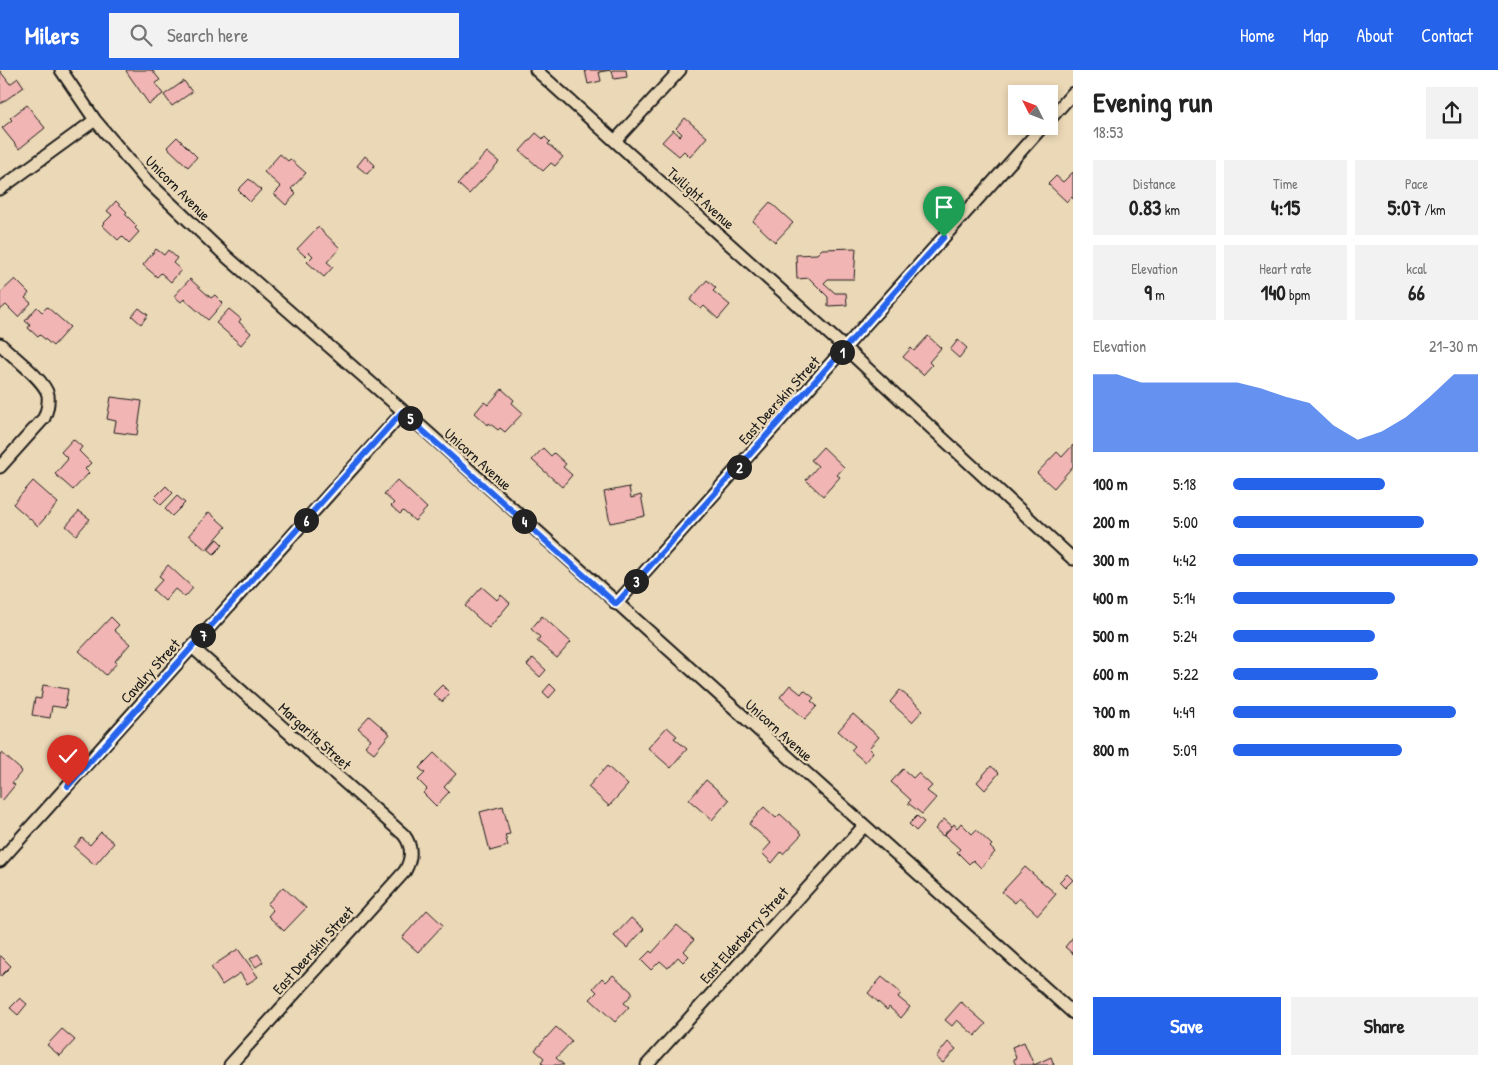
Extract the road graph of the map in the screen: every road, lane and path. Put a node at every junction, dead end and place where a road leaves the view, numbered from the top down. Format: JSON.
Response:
{"nodes":[{"id":1,"x":61,"y":70,"type":"edge"},
{"id":2,"x":536,"y":70,"type":"edge"},
{"id":3,"x":680,"y":70,"type":"edge"},
{"id":4,"x":1073,"y":93,"type":"edge"},
{"id":5,"x":1058,"y":110,"type":"edge"},
{"id":6,"x":95,"y":120,"type":"junction"},
{"id":7,"x":1036,"y":135,"type":"edge"},
{"id":8,"x":616,"y":141,"type":"junction"},
{"id":9,"x":0,"y":189,"type":"edge"},
{"id":10,"x":0,"y":344,"type":"edge"},
{"id":11,"x":845,"y":348,"type":"junction"},
{"id":12,"x":402,"y":412,"type":"junction"},
{"id":13,"x":0,"y":467,"type":"edge"},
{"id":14,"x":1073,"y":560,"type":"edge"},
{"id":15,"x":616,"y":604,"type":"junction"},
{"id":16,"x":192,"y":647,"type":"junction"},
{"id":17,"x":864,"y":826,"type":"junction"},
{"id":18,"x":411,"y":851,"type":"joint"},
{"id":19,"x":0,"y":861,"type":"edge"},
{"id":20,"x":1073,"y":1013,"type":"edge"},
{"id":21,"x":649,"y":1064,"type":"edge"},
{"id":22,"x":230,"y":1065,"type":"edge"}],
"edges":[{"from":1,"to":6,"type":"street","name":"Unicorn Avenue"},
{"from":2,"to":8,"type":"street","name":"Twilight Avenue"},
{"from":3,"to":8,"type":"street"},
{"from":4,"to":5,"type":"street"},
{"from":6,"to":9,"type":"street"},
{"from":6,"to":12,"type":"street","name":"Unicorn Avenue"},
{"from":7,"to":11,"type":"street","name":"East Deerskin Street"},
{"from":8,"to":11,"type":"street","name":"Twilight Avenue"},
{"from":10,"to":13,"type":"street"},
{"from":11,"to":14,"type":"street","name":"Twilight Avenue"},
{"from":11,"to":15,"type":"street","name":"East Deerskin Street"},
{"from":12,"to":15,"type":"street","name":"Unicorn Avenue"},
{"from":12,"to":16,"type":"street","name":"Cavalry Street"},
{"from":15,"to":17,"type":"street","name":"Unicorn Avenue"},
{"from":16,"to":18,"type":"street","name":"Margarita Street"},
{"from":16,"to":19,"type":"street","name":"Cavalry Street"},
{"from":17,"to":20,"type":"street","name":"Unicorn Avenue"},
{"from":17,"to":21,"type":"street","name":"East Elderberry Street"},
{"from":18,"to":22,"type":"street","name":"East Deerskin Street"}]}
